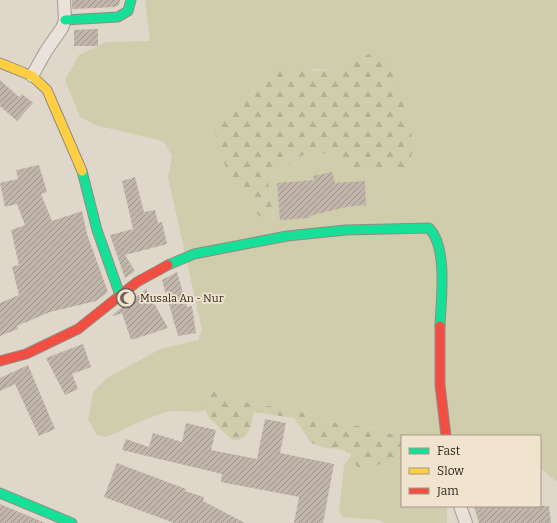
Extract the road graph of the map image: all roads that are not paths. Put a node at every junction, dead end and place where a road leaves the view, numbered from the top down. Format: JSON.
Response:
{"nodes":[{"id":1,"x":64,"y":0,"type":"edge"},
{"id":2,"x":131,"y":0,"type":"edge"},
{"id":3,"x":64,"y":20,"type":"junction"},
{"id":4,"x":0,"y":63,"type":"edge"},
{"id":5,"x":32,"y":76,"type":"junction"},
{"id":6,"x":120,"y":295,"type":"junction"},
{"id":7,"x":0,"y":361,"type":"edge"},
{"id":8,"x":446,"y":435,"type":"edge"},
{"id":9,"x":0,"y":493,"type":"edge"},
{"id":10,"x":460,"y":507,"type":"edge"},
{"id":11,"x":72,"y":523,"type":"edge"},
{"id":12,"x":466,"y":523,"type":"edge"}],
"edges":[{"from":1,"to":3,"type":"street"},
{"from":2,"to":3,"type":"street"},
{"from":3,"to":5,"type":"street"},
{"from":4,"to":5,"type":"street"},
{"from":5,"to":6,"type":"street"},
{"from":6,"to":7,"type":"street"},
{"from":6,"to":8,"type":"street"},
{"from":9,"to":11,"type":"street"},
{"from":10,"to":12,"type":"street"}]}
